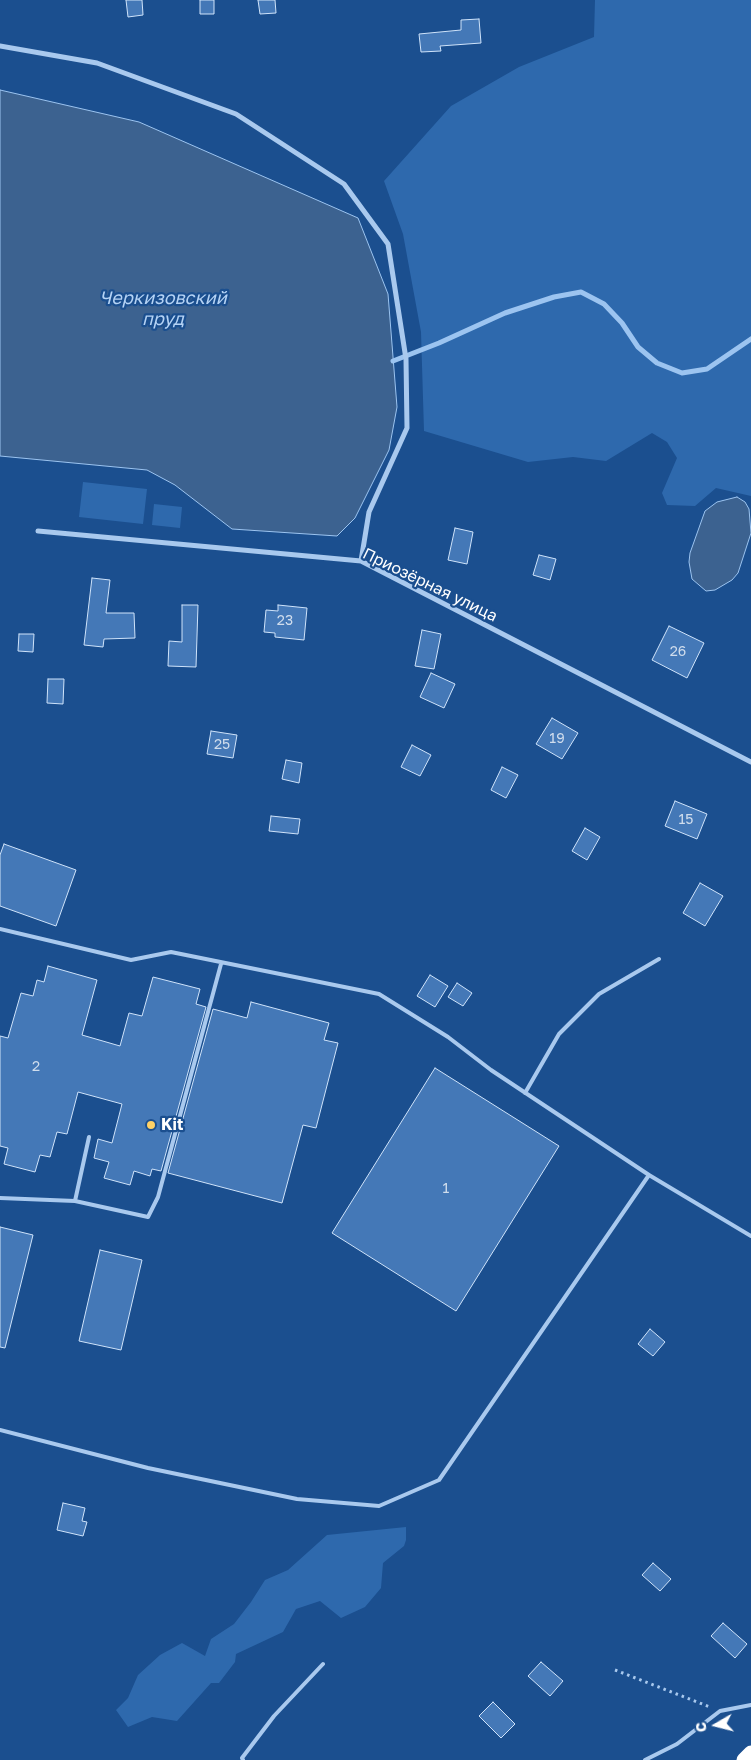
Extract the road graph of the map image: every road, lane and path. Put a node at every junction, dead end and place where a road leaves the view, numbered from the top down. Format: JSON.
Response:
{"nodes":[{"id":1,"x":0,"y":46,"type":"edge"},
{"id":2,"x":38,"y":531,"type":"dead end"},
{"id":3,"x":360,"y":562,"type":"junction"},
{"id":4,"x":751,"y":762,"type":"edge"},
{"id":5,"x":0,"y":929,"type":"edge"},
{"id":6,"x":659,"y":959,"type":"dead end"},
{"id":7,"x":221,"y":964,"type":"junction"},
{"id":8,"x":525,"y":1092,"type":"junction"},
{"id":9,"x":88,"y":1137,"type":"dead end"},
{"id":10,"x":649,"y":1175,"type":"junction"},
{"id":11,"x":0,"y":1198,"type":"edge"},
{"id":12,"x":75,"y":1201,"type":"junction"},
{"id":13,"x":751,"y":1236,"type":"edge"},
{"id":14,"x":0,"y":1430,"type":"edge"},
{"id":15,"x":323,"y":1664,"type":"dead end"},
{"id":16,"x":615,"y":1670,"type":"dead end"},
{"id":17,"x":751,"y":1698,"type":"edge"},
{"id":18,"x":750,"y":1704,"type":"edge"},
{"id":19,"x":720,"y":1711,"type":"junction"},
{"id":20,"x":751,"y":1753,"type":"edge"},
{"id":21,"x":243,"y":1760,"type":"edge"},
{"id":22,"x":645,"y":1760,"type":"edge"},
{"id":23,"x":744,"y":1760,"type":"edge"}],
"edges":[{"from":1,"to":3,"type":"street"},
{"from":2,"to":3,"type":"street","name":"Приозёрная улица"},
{"from":3,"to":4,"type":"street","name":"Приозёрная улица"},
{"from":5,"to":7,"type":"lane"},
{"from":6,"to":8,"type":"lane"},
{"from":7,"to":8,"type":"lane"},
{"from":7,"to":12,"type":"lane"},
{"from":8,"to":10,"type":"lane"},
{"from":9,"to":12,"type":"lane"},
{"from":10,"to":13,"type":"lane"},
{"from":10,"to":14,"type":"lane"},
{"from":11,"to":12,"type":"lane"},
{"from":15,"to":21,"type":"lane"},
{"from":16,"to":19,"type":"path"},
{"from":17,"to":18,"type":"lane"},
{"from":18,"to":19,"type":"lane"},
{"from":19,"to":22,"type":"lane"},
{"from":20,"to":23,"type":"highway"}]}
